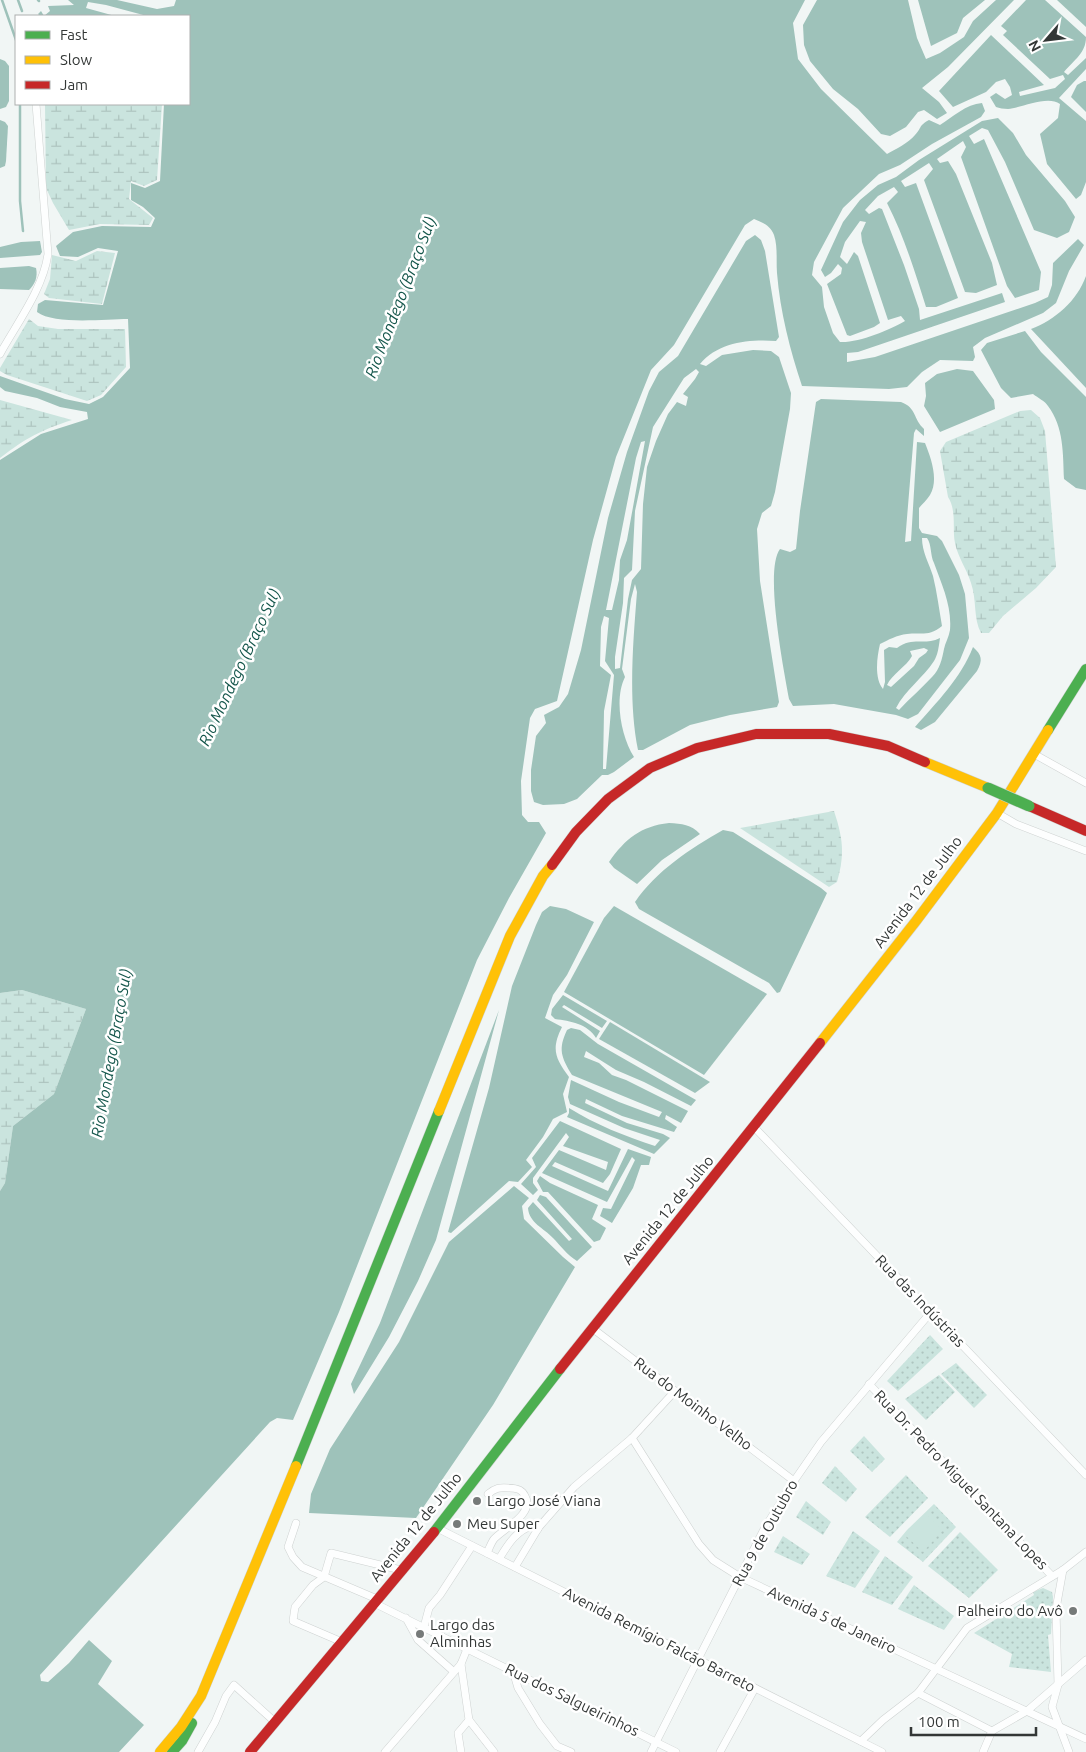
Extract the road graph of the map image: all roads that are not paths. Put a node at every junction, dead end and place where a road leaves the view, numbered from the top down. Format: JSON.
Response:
{"nodes":[{"id":1,"x":36,"y":105,"type":"edge"},
{"id":2,"x":0,"y":354,"type":"edge"},
{"id":3,"x":1086,"y":669,"type":"edge"},
{"id":4,"x":1034,"y":754,"type":"junction"},
{"id":5,"x":1086,"y":783,"type":"edge"},
{"id":6,"x":997,"y":812,"type":"junction"},
{"id":7,"x":1086,"y":831,"type":"edge"},
{"id":8,"x":1086,"y":851,"type":"edge"},
{"id":9,"x":754,"y":1127,"type":"junction"},
{"id":10,"x":931,"y":1312,"type":"junction"},
{"id":11,"x":592,"y":1328,"type":"junction"},
{"id":12,"x":869,"y":1384,"type":"junction"},
{"id":13,"x":675,"y":1391,"type":"junction"},
{"id":14,"x":632,"y":1438,"type":"junction"},
{"id":15,"x":1086,"y":1474,"type":"edge"},
{"id":16,"x":794,"y":1481,"type":"junction"},
{"id":17,"x":488,"y":1494,"type":"dead end"},
{"id":18,"x":296,"y":1522,"type":"dead end"},
{"id":19,"x":437,"y":1528,"type":"junction"},
{"id":20,"x":538,"y":1529,"type":"junction"},
{"id":21,"x":472,"y":1546,"type":"junction"},
{"id":22,"x":1086,"y":1552,"type":"edge"},
{"id":23,"x":487,"y":1553,"type":"junction"},
{"id":24,"x":499,"y":1559,"type":"junction"},
{"id":25,"x":515,"y":1567,"type":"junction"},
{"id":26,"x":401,"y":1570,"type":"junction"},
{"id":27,"x":1063,"y":1570,"type":"junction"},
{"id":28,"x":1052,"y":1576,"type":"junction"},
{"id":29,"x":324,"y":1577,"type":"junction"},
{"id":30,"x":740,"y":1577,"type":"junction"},
{"id":31,"x":376,"y":1601,"type":"junction"},
{"id":32,"x":405,"y":1618,"type":"junction"},
{"id":33,"x":424,"y":1627,"type":"junction"},
{"id":34,"x":342,"y":1642,"type":"junction"},
{"id":35,"x":467,"y":1649,"type":"junction"},
{"id":36,"x":698,"y":1659,"type":"junction"},
{"id":37,"x":1086,"y":1660,"type":"edge"},
{"id":38,"x":461,"y":1664,"type":"junction"},
{"id":39,"x":937,"y":1669,"type":"junction"},
{"id":40,"x":453,"y":1671,"type":"junction"},
{"id":41,"x":512,"y":1671,"type":"junction"},
{"id":42,"x":1058,"y":1684,"type":"junction"},
{"id":43,"x":755,"y":1688,"type":"junction"},
{"id":44,"x":918,"y":1693,"type":"junction"},
{"id":45,"x":200,"y":1696,"type":"junction"},
{"id":46,"x":1027,"y":1711,"type":"junction"},
{"id":47,"x":469,"y":1720,"type":"junction"},
{"id":48,"x":275,"y":1722,"type":"junction"},
{"id":49,"x":1060,"y":1727,"type":"junction"},
{"id":50,"x":992,"y":1732,"type":"junction"},
{"id":51,"x":1086,"y":1739,"type":"edge"},
{"id":52,"x":861,"y":1741,"type":"junction"},
{"id":53,"x":656,"y":1742,"type":"junction"},
{"id":54,"x":160,"y":1752,"type":"edge"},
{"id":55,"x":172,"y":1752,"type":"edge"},
{"id":56,"x":198,"y":1752,"type":"edge"},
{"id":57,"x":250,"y":1752,"type":"edge"},
{"id":58,"x":385,"y":1752,"type":"edge"},
{"id":59,"x":461,"y":1752,"type":"edge"},
{"id":60,"x":494,"y":1752,"type":"edge"},
{"id":61,"x":572,"y":1752,"type":"edge"},
{"id":62,"x":650,"y":1752,"type":"edge"},
{"id":63,"x":676,"y":1752,"type":"edge"},
{"id":64,"x":720,"y":1752,"type":"edge"},
{"id":65,"x":882,"y":1752,"type":"edge"},
{"id":66,"x":983,"y":1752,"type":"edge"},
{"id":67,"x":1069,"y":1752,"type":"edge"}],
"edges":[{"from":1,"to":2,"type":"street"},
{"from":3,"to":4,"type":"main road","name":"Avenida 12 de Julho"},
{"from":4,"to":5,"type":"street"},
{"from":4,"to":6,"type":"main road","name":"Avenida 12 de Julho"},
{"from":6,"to":8,"type":"street"},
{"from":6,"to":9,"type":"main road","name":"Avenida 12 de Julho"},
{"from":7,"to":45,"type":"main road","bridge":true},
{"from":9,"to":10,"type":"street","name":"Rua das Indústrias"},
{"from":9,"to":11,"type":"main road","name":"Avenida 12 de Julho"},
{"from":10,"to":12,"type":"street","name":"Rua 9 de Outubro"},
{"from":10,"to":15,"type":"street","name":"Rua das Indústrias"},
{"from":11,"to":13,"type":"street","name":"Rua do Moinho Velho"},
{"from":11,"to":19,"type":"main road","name":"Avenida 12 de Julho"},
{"from":12,"to":16,"type":"street","name":"Rua 9 de Outubro"},
{"from":12,"to":28,"type":"street","name":"Rua Dr. Pedro Miguel Santana Lopes"},
{"from":13,"to":14,"type":"street"},
{"from":13,"to":16,"type":"street","name":"Rua do Moinho Velho"},
{"from":14,"to":20,"type":"street"},
{"from":14,"to":30,"type":"street","name":"Avenida 5 de Janeiro"},
{"from":16,"to":30,"type":"street","name":"Rua 9 de Outubro"},
{"from":17,"to":23,"type":"street"},
{"from":18,"to":29,"type":"street"},
{"from":19,"to":21,"type":"street","name":"Avenida Remígio Falcão Barreto"},
{"from":19,"to":26,"type":"main road","name":"Avenida 12 de Julho"},
{"from":20,"to":24,"type":"street"},
{"from":20,"to":25,"type":"street"},
{"from":21,"to":23,"type":"street","name":"Avenida Remígio Falcão Barreto"},
{"from":21,"to":33,"type":"street"},
{"from":22,"to":27,"type":"street"},
{"from":23,"to":24,"type":"street","name":"Avenida Remígio Falcão Barreto"},
{"from":24,"to":25,"type":"street","name":"Avenida Remígio Falcão Barreto"},
{"from":25,"to":36,"type":"street","name":"Avenida Remígio Falcão Barreto"},
{"from":26,"to":29,"type":"street"},
{"from":26,"to":31,"type":"main road","name":"Avenida 12 de Julho"},
{"from":27,"to":28,"type":"street"},
{"from":27,"to":42,"type":"street"},
{"from":28,"to":39,"type":"street"},
{"from":29,"to":31,"type":"street"},
{"from":29,"to":34,"type":"street"},
{"from":30,"to":36,"type":"street","name":"Rua 9 de Outubro"},
{"from":30,"to":39,"type":"street","name":"Avenida 5 de Janeiro"},
{"from":31,"to":32,"type":"street"},
{"from":31,"to":34,"type":"main road","name":"Avenida 12 de Julho"},
{"from":32,"to":33,"type":"street"},
{"from":32,"to":40,"type":"street"},
{"from":33,"to":35,"type":"street"},
{"from":34,"to":48,"type":"main road","name":"Avenida 12 de Julho"},
{"from":35,"to":38,"type":"street"},
{"from":35,"to":41,"type":"street","name":"Rua dos Salgueirinhos"},
{"from":36,"to":43,"type":"street","name":"Avenida Remígio Falcão Barreto"},
{"from":36,"to":53,"type":"street","name":"Rua 9 de Outubro"},
{"from":37,"to":42,"type":"street"},
{"from":38,"to":40,"type":"street"},
{"from":38,"to":47,"type":"street"},
{"from":39,"to":44,"type":"street"},
{"from":39,"to":46,"type":"street","name":"Avenida 5 de Janeiro"},
{"from":40,"to":58,"type":"street"},
{"from":41,"to":53,"type":"street","name":"Rua dos Salgueirinhos"},
{"from":41,"to":61,"type":"street"},
{"from":42,"to":46,"type":"street"},
{"from":42,"to":49,"type":"street"},
{"from":43,"to":52,"type":"street","name":"Avenida Remígio Falcão Barreto"},
{"from":43,"to":64,"type":"street"},
{"from":44,"to":50,"type":"street"},
{"from":44,"to":52,"type":"street"},
{"from":45,"to":54,"type":"main road"},
{"from":45,"to":55,"type":"main road"},
{"from":46,"to":49,"type":"street","name":"Avenida 5 de Janeiro"},
{"from":46,"to":50,"type":"street"},
{"from":47,"to":59,"type":"street"},
{"from":47,"to":60,"type":"street"},
{"from":48,"to":56,"type":"street"},
{"from":48,"to":57,"type":"main road","name":"Avenida 12 de Julho"},
{"from":49,"to":51,"type":"street","name":"Avenida 5 de Janeiro"},
{"from":49,"to":67,"type":"street"},
{"from":50,"to":66,"type":"street"},
{"from":52,"to":65,"type":"street","name":"Avenida Remígio Falcão Barreto"},
{"from":53,"to":62,"type":"street","name":"Rua 9 de Outubro"},
{"from":53,"to":63,"type":"street","name":"Rua dos Salgueirinhos"}]}
